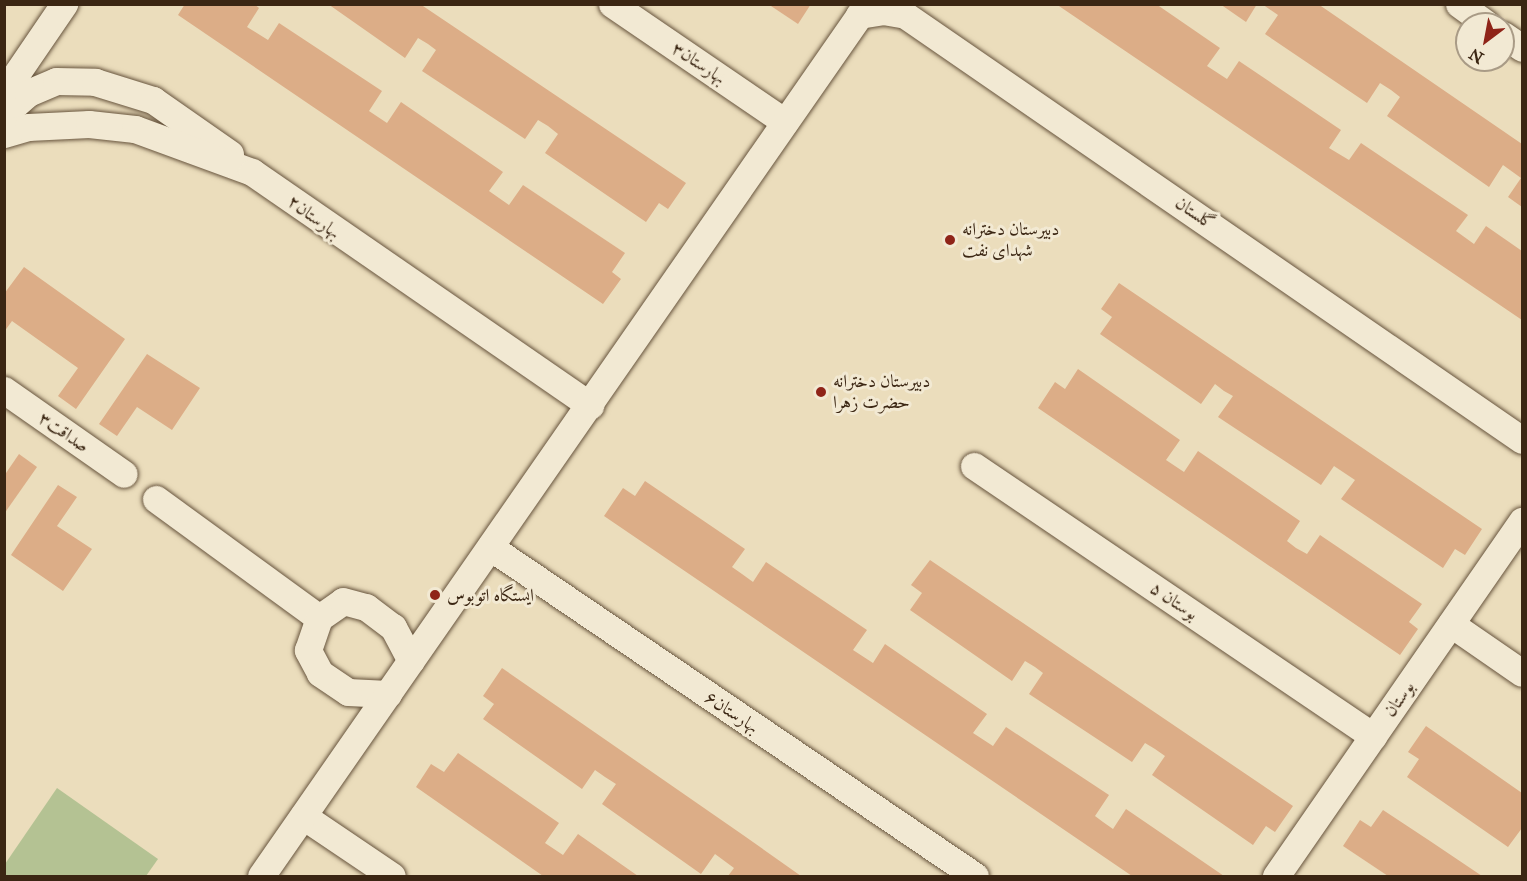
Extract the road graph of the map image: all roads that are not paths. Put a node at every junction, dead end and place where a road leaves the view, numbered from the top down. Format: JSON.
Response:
{"nodes":[{"id":1,"x":64,"y":4,"type":"edge"},
{"id":2,"x":612,"y":4,"type":"edge"},
{"id":3,"x":863,"y":10,"type":"edge"},
{"id":4,"x":4,"y":92,"type":"edge"},
{"id":5,"x":4,"y":114,"type":"edge"},
{"id":6,"x":785,"y":122,"type":"junction"},
{"id":7,"x":4,"y":134,"type":"edge"},
{"id":8,"x":252,"y":172,"type":"junction"},
{"id":9,"x":4,"y":390,"type":"edge"},
{"id":10,"x":590,"y":405,"type":"junction"},
{"id":11,"x":1522,"y":440,"type":"edge"},
{"id":12,"x":974,"y":466,"type":"dead end"},
{"id":13,"x":124,"y":474,"type":"dead end"},
{"id":14,"x":156,"y":500,"type":"dead end"},
{"id":15,"x":1522,"y":521,"type":"edge"},
{"id":16,"x":490,"y":547,"type":"junction"},
{"id":17,"x":319,"y":618,"type":"junction"},
{"id":18,"x":1451,"y":624,"type":"junction"},
{"id":19,"x":411,"y":661,"type":"junction"},
{"id":20,"x":1522,"y":673,"type":"edge"},
{"id":21,"x":388,"y":694,"type":"junction"},
{"id":22,"x":1373,"y":736,"type":"junction"},
{"id":23,"x":303,"y":816,"type":"junction"},
{"id":24,"x":261,"y":876,"type":"edge"},
{"id":25,"x":392,"y":876,"type":"edge"},
{"id":26,"x":975,"y":876,"type":"edge"},
{"id":27,"x":1276,"y":876,"type":"edge"}],
"edges":[{"from":1,"to":4,"type":"street"},
{"from":2,"to":6,"type":"street","name":"بهارستان۳"},
{"from":3,"to":6,"type":"street"},
{"from":3,"to":11,"type":"street","name":"گلستان"},
{"from":5,"to":8,"type":"street"},
{"from":6,"to":10,"type":"street"},
{"from":7,"to":8,"type":"street","name":"بهارستان۲"},
{"from":8,"to":10,"type":"street","name":"بهارستان۲"},
{"from":9,"to":13,"type":"street","name":"صداقت۳"},
{"from":10,"to":16,"type":"street"},
{"from":12,"to":22,"type":"street","name":"بوستان ۵"},
{"from":14,"to":17,"type":"street"},
{"from":15,"to":18,"type":"street","name":"بوستان"},
{"from":16,"to":19,"type":"street"},
{"from":16,"to":26,"type":"street","name":"بهارستان۶"},
{"from":17,"to":19,"type":"street"},
{"from":17,"to":21,"type":"street"},
{"from":18,"to":20,"type":"street"},
{"from":18,"to":22,"type":"street","name":"بوستان"},
{"from":19,"to":21,"type":"street"},
{"from":21,"to":23,"type":"street"},
{"from":22,"to":27,"type":"street","name":"بوستان"},
{"from":23,"to":24,"type":"street"},
{"from":23,"to":25,"type":"street"}]}
